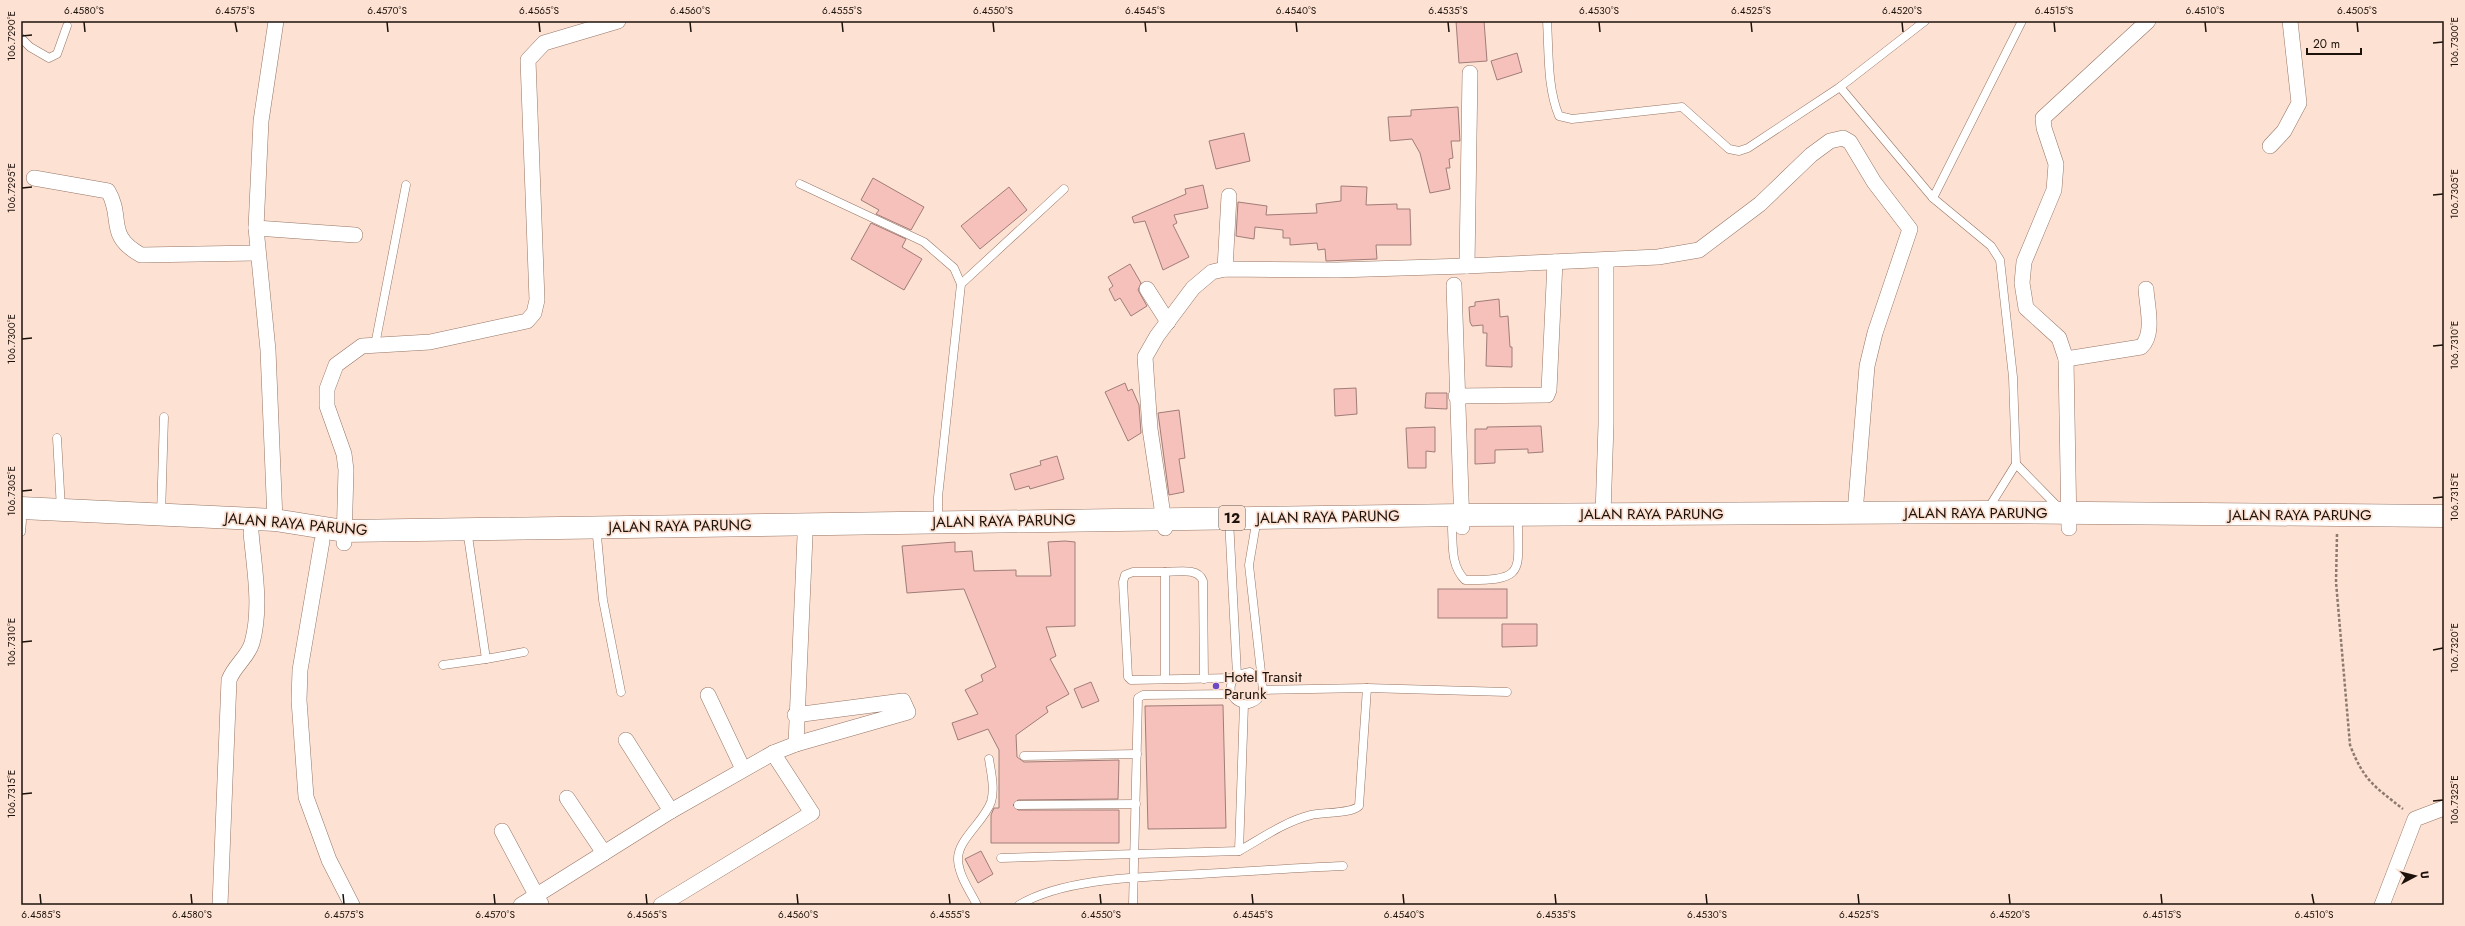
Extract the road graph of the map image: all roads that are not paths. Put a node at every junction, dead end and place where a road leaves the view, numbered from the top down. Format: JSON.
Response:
{"nodes":[{"id":1,"x":276,"y":21,"type":"edge"},
{"id":2,"x":618,"y":21,"type":"edge"},
{"id":3,"x":1547,"y":21,"type":"edge"},
{"id":4,"x":1925,"y":21,"type":"edge"},
{"id":5,"x":2022,"y":21,"type":"edge"},
{"id":6,"x":2148,"y":21,"type":"edge"},
{"id":7,"x":2290,"y":21,"type":"edge"},
{"id":8,"x":67,"y":26,"type":"dead end"},
{"id":9,"x":21,"y":38,"type":"edge"},
{"id":10,"x":1470,"y":73,"type":"dead end"},
{"id":11,"x":1840,"y":87,"type":"junction"},
{"id":12,"x":2270,"y":146,"type":"dead end"},
{"id":13,"x":34,"y":178,"type":"dead end"},
{"id":14,"x":800,"y":184,"type":"dead end"},
{"id":15,"x":406,"y":185,"type":"dead end"},
{"id":16,"x":1064,"y":189,"type":"dead end"},
{"id":17,"x":1229,"y":196,"type":"dead end"},
{"id":18,"x":1933,"y":198,"type":"junction"},
{"id":19,"x":256,"y":228,"type":"junction"},
{"id":20,"x":355,"y":235,"type":"dead end"},
{"id":21,"x":257,"y":253,"type":"junction"},
{"id":22,"x":1606,"y":260,"type":"junction"},
{"id":23,"x":1555,"y":262,"type":"junction"},
{"id":24,"x":1467,"y":266,"type":"junction"},
{"id":25,"x":1226,"y":269,"type":"junction"},
{"id":26,"x":961,"y":284,"type":"junction"},
{"id":27,"x":1454,"y":285,"type":"dead end"},
{"id":28,"x":1147,"y":289,"type":"dead end"},
{"id":29,"x":2146,"y":289,"type":"dead end"},
{"id":30,"x":1168,"y":322,"type":"junction"},
{"id":31,"x":375,"y":345,"type":"junction"},
{"id":32,"x":2066,"y":359,"type":"junction"},
{"id":33,"x":1456,"y":396,"type":"junction"},
{"id":34,"x":164,"y":417,"type":"dead end"},
{"id":35,"x":56,"y":438,"type":"dead end"},
{"id":36,"x":2016,"y":464,"type":"junction"},
{"id":37,"x":61,"y":511,"type":"junction"},
{"id":38,"x":1987,"y":512,"type":"junction"},
{"id":39,"x":1855,"y":513,"type":"junction"},
{"id":40,"x":161,"y":515,"type":"junction"},
{"id":41,"x":1603,"y":515,"type":"junction"},
{"id":42,"x":2444,"y":516,"type":"edge"},
{"id":43,"x":2068,"y":518,"type":"junction"},
{"id":44,"x":275,"y":520,"type":"junction"},
{"id":45,"x":21,"y":521,"type":"edge"},
{"id":46,"x":1518,"y":521,"type":"junction"},
{"id":47,"x":938,"y":522,"type":"junction"},
{"id":48,"x":1229,"y":523,"type":"junction"},
{"id":49,"x":1257,"y":523,"type":"junction"},
{"id":50,"x":1459,"y":523,"type":"junction"},
{"id":51,"x":1165,"y":524,"type":"junction"},
{"id":52,"x":2444,"y":530,"type":"edge"},
{"id":53,"x":251,"y":532,"type":"junction"},
{"id":54,"x":468,"y":536,"type":"junction"},
{"id":55,"x":597,"y":536,"type":"junction"},
{"id":56,"x":805,"y":536,"type":"junction"},
{"id":57,"x":344,"y":537,"type":"junction"},
{"id":58,"x":322,"y":541,"type":"junction"},
{"id":59,"x":1165,"y":572,"type":"junction"},
{"id":60,"x":524,"y":652,"type":"dead end"},
{"id":61,"x":486,"y":659,"type":"junction"},
{"id":62,"x":443,"y":665,"type":"dead end"},
{"id":63,"x":1235,"y":676,"type":"junction"},
{"id":64,"x":1165,"y":679,"type":"junction"},
{"id":65,"x":1204,"y":679,"type":"junction"},
{"id":66,"x":1260,"y":679,"type":"junction"},
{"id":67,"x":1367,"y":688,"type":"junction"},
{"id":68,"x":1263,"y":690,"type":"junction"},
{"id":69,"x":621,"y":692,"type":"dead end"},
{"id":70,"x":1507,"y":692,"type":"dead end"},
{"id":71,"x":1231,"y":694,"type":"junction"},
{"id":72,"x":708,"y":695,"type":"dead end"},
{"id":73,"x":1244,"y":704,"type":"junction"},
{"id":74,"x":796,"y":716,"type":"junction"},
{"id":75,"x":626,"y":740,"type":"dead end"},
{"id":76,"x":796,"y":744,"type":"junction"},
{"id":77,"x":772,"y":753,"type":"junction"},
{"id":78,"x":1137,"y":754,"type":"junction"},
{"id":79,"x":1024,"y":756,"type":"dead end"},
{"id":80,"x":989,"y":759,"type":"dead end"},
{"id":81,"x":743,"y":769,"type":"junction"},
{"id":82,"x":567,"y":798,"type":"dead end"},
{"id":83,"x":1136,"y":804,"type":"junction"},
{"id":84,"x":1018,"y":805,"type":"dead end"},
{"id":85,"x":2444,"y":808,"type":"edge"},
{"id":86,"x":671,"y":811,"type":"junction"},
{"id":87,"x":502,"y":831,"type":"dead end"},
{"id":88,"x":1239,"y":851,"type":"junction"},
{"id":89,"x":604,"y":853,"type":"junction"},
{"id":90,"x":1135,"y":853,"type":"junction"},
{"id":91,"x":1001,"y":858,"type":"dead end"},
{"id":92,"x":1343,"y":866,"type":"dead end"},
{"id":93,"x":1134,"y":877,"type":"junction"},
{"id":94,"x":539,"y":901,"type":"edge"},
{"id":95,"x":220,"y":905,"type":"edge"},
{"id":96,"x":352,"y":905,"type":"edge"},
{"id":97,"x":522,"y":905,"type":"edge"},
{"id":98,"x":661,"y":905,"type":"edge"},
{"id":99,"x":977,"y":905,"type":"edge"},
{"id":100,"x":1019,"y":905,"type":"edge"},
{"id":101,"x":1133,"y":905,"type":"edge"},
{"id":102,"x":2382,"y":905,"type":"edge"}],
"edges":[{"from":1,"to":19,"type":"street"},
{"from":2,"to":31,"type":"street"},
{"from":3,"to":11,"type":"lane"},
{"from":4,"to":11,"type":"lane"},
{"from":5,"to":18,"type":"lane"},
{"from":6,"to":32,"type":"street"},
{"from":7,"to":12,"type":"street"},
{"from":8,"to":9,"type":"lane"},
{"from":10,"to":24,"type":"street"},
{"from":11,"to":18,"type":"lane"},
{"from":13,"to":21,"type":"street"},
{"from":14,"to":26,"type":"lane"},
{"from":15,"to":31,"type":"lane"},
{"from":16,"to":26,"type":"lane"},
{"from":17,"to":25,"type":"street"},
{"from":18,"to":36,"type":"lane"},
{"from":19,"to":20,"type":"street"},
{"from":19,"to":21,"type":"street"},
{"from":21,"to":44,"type":"street"},
{"from":22,"to":23,"type":"street"},
{"from":22,"to":39,"type":"street"},
{"from":22,"to":41,"type":"street"},
{"from":23,"to":24,"type":"street"},
{"from":23,"to":33,"type":"street"},
{"from":24,"to":25,"type":"street"},
{"from":25,"to":30,"type":"street"},
{"from":26,"to":47,"type":"lane"},
{"from":27,"to":33,"type":"street"},
{"from":28,"to":30,"type":"street"},
{"from":29,"to":32,"type":"street"},
{"from":30,"to":51,"type":"street"},
{"from":31,"to":57,"type":"street"},
{"from":32,"to":43,"type":"street"},
{"from":33,"to":50,"type":"street"},
{"from":34,"to":40,"type":"lane"},
{"from":35,"to":37,"type":"lane"},
{"from":36,"to":38,"type":"lane"},
{"from":36,"to":43,"type":"lane"},
{"from":37,"to":40,"type":"highway","name":"JALAN RAYA PARUNG","number":"12"},
{"from":37,"to":45,"type":"highway","name":"JALAN RAYA PARUNG","number":"12"},
{"from":38,"to":39,"type":"highway","name":"JALAN RAYA PARUNG","number":"12"},
{"from":38,"to":43,"type":"highway","name":"JALAN RAYA PARUNG","number":"12"},
{"from":39,"to":41,"type":"highway","name":"JALAN RAYA PARUNG","number":"12"},
{"from":40,"to":44,"type":"highway","name":"JALAN RAYA PARUNG","number":"12"},
{"from":41,"to":46,"type":"highway","name":"JALAN RAYA PARUNG","number":"12"},
{"from":42,"to":43,"type":"highway","name":"JALAN RAYA PARUNG","number":"12"},
{"from":43,"to":46,"type":"highway","name":"JALAN RAYA PARUNG","number":"12"},
{"from":43,"to":52,"type":"highway","name":"JALAN RAYA PARUNG","number":"12"},
{"from":44,"to":57,"type":"highway","name":"JALAN RAYA PARUNG","number":"12"},
{"from":45,"to":53,"type":"highway","name":"JALAN RAYA PARUNG","number":"12"},
{"from":46,"to":50,"type":"highway","name":"JALAN RAYA PARUNG","number":"12"},
{"from":46,"to":50,"type":"lane"},
{"from":47,"to":51,"type":"highway","name":"JALAN RAYA PARUNG","number":"12"},
{"from":47,"to":57,"type":"highway","name":"JALAN RAYA PARUNG","number":"12"},
{"from":48,"to":49,"type":"highway","name":"JALAN RAYA PARUNG","number":"12"},
{"from":48,"to":51,"type":"highway","name":"JALAN RAYA PARUNG","number":"12"},
{"from":48,"to":63,"type":"lane"},
{"from":49,"to":50,"type":"highway","name":"JALAN RAYA PARUNG","number":"12"},
{"from":49,"to":66,"type":"lane"},
{"from":51,"to":56,"type":"highway","name":"JALAN RAYA PARUNG","number":"12"},
{"from":53,"to":58,"type":"highway","name":"JALAN RAYA PARUNG","number":"12"},
{"from":53,"to":95,"type":"street"},
{"from":54,"to":55,"type":"highway","name":"JALAN RAYA PARUNG","number":"12"},
{"from":54,"to":57,"type":"highway","name":"JALAN RAYA PARUNG","number":"12"},
{"from":54,"to":61,"type":"lane"},
{"from":55,"to":56,"type":"highway","name":"JALAN RAYA PARUNG","number":"12"},
{"from":55,"to":69,"type":"lane"},
{"from":56,"to":74,"type":"street"},
{"from":57,"to":58,"type":"highway","name":"JALAN RAYA PARUNG","number":"12"},
{"from":58,"to":96,"type":"street"},
{"from":59,"to":64,"type":"lane"},
{"from":59,"to":64,"type":"lane"},
{"from":59,"to":65,"type":"lane"},
{"from":60,"to":61,"type":"lane"},
{"from":61,"to":62,"type":"lane"},
{"from":63,"to":65,"type":"lane"},
{"from":63,"to":66,"type":"lane"},
{"from":63,"to":71,"type":"lane"},
{"from":64,"to":65,"type":"lane"},
{"from":66,"to":68,"type":"lane"},
{"from":67,"to":68,"type":"lane"},
{"from":67,"to":70,"type":"lane"},
{"from":67,"to":88,"type":"lane"},
{"from":68,"to":73,"type":"lane"},
{"from":71,"to":73,"type":"lane"},
{"from":71,"to":78,"type":"lane"},
{"from":72,"to":81,"type":"street"},
{"from":73,"to":88,"type":"lane"},
{"from":74,"to":76,"type":"street"},
{"from":74,"to":76,"type":"street"},
{"from":75,"to":86,"type":"street"},
{"from":76,"to":77,"type":"street"},
{"from":77,"to":81,"type":"street"},
{"from":77,"to":98,"type":"street"},
{"from":78,"to":79,"type":"lane"},
{"from":78,"to":83,"type":"lane"},
{"from":80,"to":99,"type":"lane"},
{"from":81,"to":86,"type":"street"},
{"from":82,"to":89,"type":"street"},
{"from":83,"to":84,"type":"lane"},
{"from":83,"to":90,"type":"lane"},
{"from":85,"to":102,"type":"street"},
{"from":86,"to":89,"type":"street"},
{"from":87,"to":94,"type":"street"},
{"from":88,"to":90,"type":"lane"},
{"from":89,"to":94,"type":"street"},
{"from":90,"to":91,"type":"lane"},
{"from":90,"to":93,"type":"lane"},
{"from":92,"to":93,"type":"lane"},
{"from":93,"to":100,"type":"lane"},
{"from":93,"to":101,"type":"lane"},
{"from":94,"to":97,"type":"street"}]}
